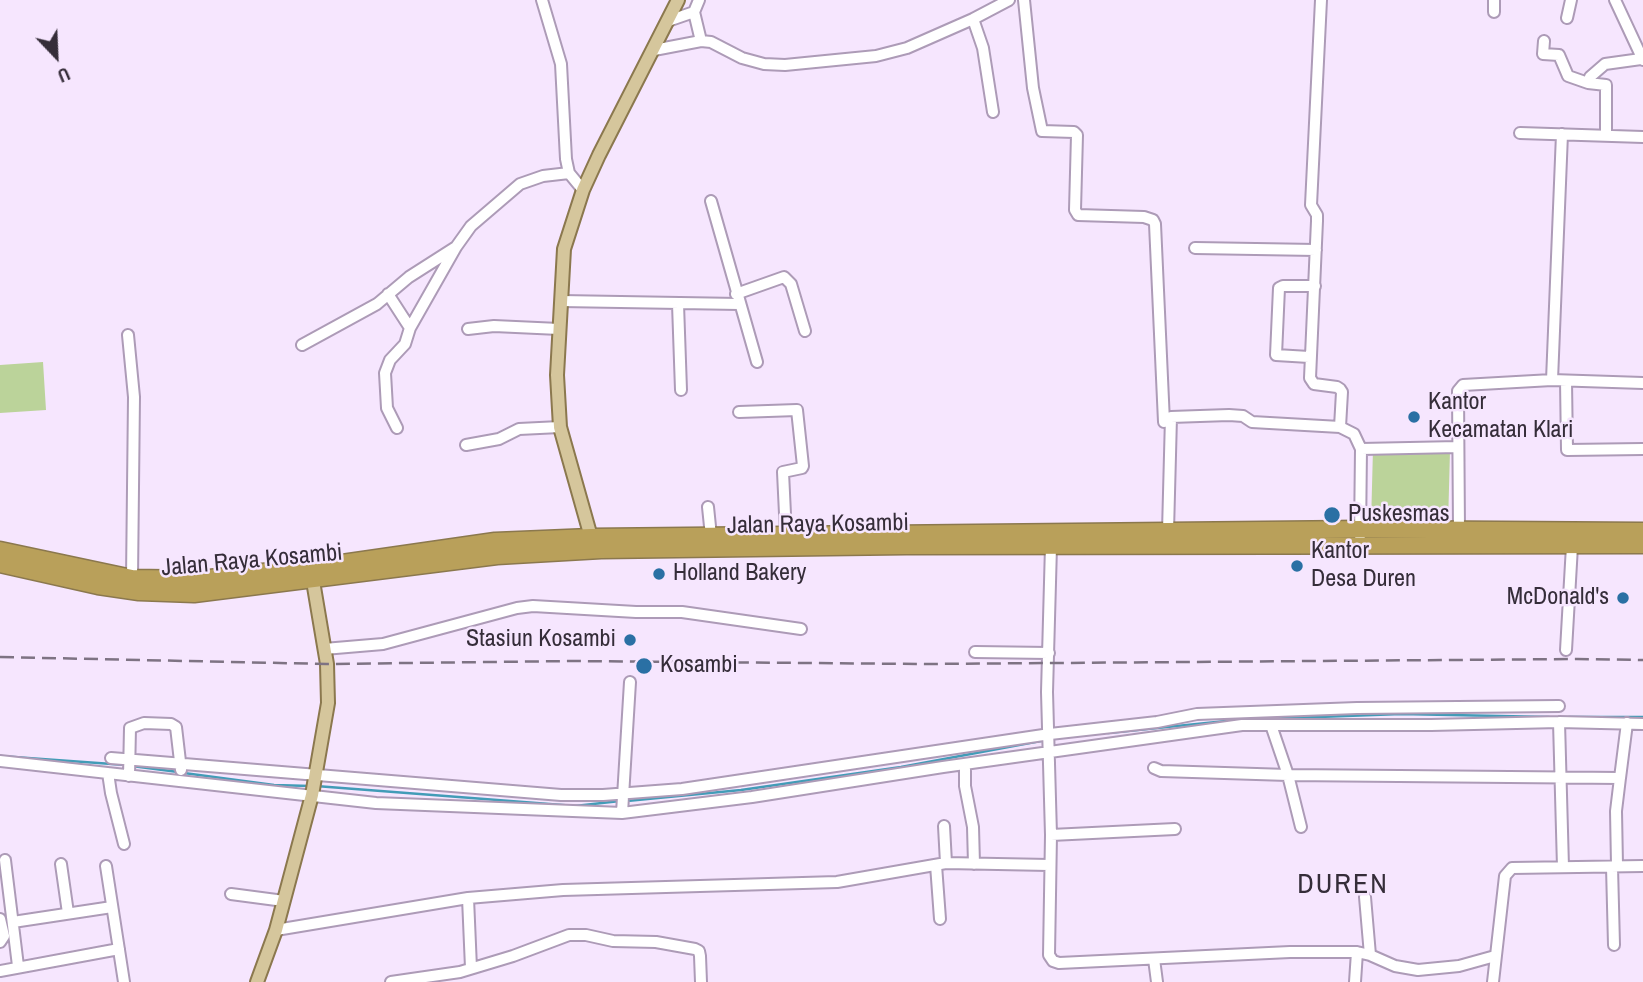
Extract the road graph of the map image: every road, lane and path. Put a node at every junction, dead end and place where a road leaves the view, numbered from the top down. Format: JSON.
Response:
{"nodes":[{"id":1,"x":542,"y":0,"type":"edge"},
{"id":2,"x":678,"y":0,"type":"edge"},
{"id":3,"x":699,"y":0,"type":"edge"},
{"id":4,"x":1009,"y":0,"type":"edge"},
{"id":5,"x":1024,"y":0,"type":"edge"},
{"id":6,"x":1321,"y":0,"type":"edge"},
{"id":7,"x":1572,"y":0,"type":"edge"},
{"id":8,"x":1615,"y":0,"type":"edge"},
{"id":9,"x":694,"y":12,"type":"junction"},
{"id":10,"x":1567,"y":18,"type":"dead end"},
{"id":11,"x":973,"y":19,"type":"junction"},
{"id":12,"x":668,"y":22,"type":"junction"},
{"id":13,"x":701,"y":41,"type":"junction"},
{"id":14,"x":1544,"y":41,"type":"dead end"},
{"id":15,"x":654,"y":50,"type":"junction"},
{"id":16,"x":1642,"y":60,"type":"edge"},
{"id":17,"x":1588,"y":83,"type":"junction"},
{"id":18,"x":993,"y":111,"type":"dead end"},
{"id":19,"x":1520,"y":133,"type":"dead end"},
{"id":20,"x":1562,"y":134,"type":"junction"},
{"id":21,"x":1606,"y":135,"type":"junction"},
{"id":22,"x":1643,"y":137,"type":"edge"},
{"id":23,"x":569,"y":173,"type":"junction"},
{"id":24,"x":583,"y":190,"type":"junction"},
{"id":25,"x":710,"y":201,"type":"dead end"},
{"id":26,"x":456,"y":247,"type":"junction"},
{"id":27,"x":1195,"y":248,"type":"dead end"},
{"id":28,"x":1316,"y":250,"type":"junction"},
{"id":29,"x":1315,"y":286,"type":"junction"},
{"id":30,"x":388,"y":294,"type":"junction"},
{"id":31,"x":737,"y":299,"type":"junction"},
{"id":32,"x":561,"y":301,"type":"junction"},
{"id":33,"x":678,"y":304,"type":"junction"},
{"id":34,"x":410,"y":328,"type":"junction"},
{"id":35,"x":468,"y":329,"type":"dead end"},
{"id":36,"x":559,"y":329,"type":"junction"},
{"id":37,"x":805,"y":331,"type":"dead end"},
{"id":38,"x":128,"y":335,"type":"dead end"},
{"id":39,"x":302,"y":345,"type":"dead end"},
{"id":40,"x":1310,"y":357,"type":"junction"},
{"id":41,"x":757,"y":362,"type":"dead end"},
{"id":42,"x":1552,"y":380,"type":"junction"},
{"id":43,"x":1566,"y":381,"type":"junction"},
{"id":44,"x":1643,"y":383,"type":"edge"},
{"id":45,"x":681,"y":390,"type":"dead end"},
{"id":46,"x":739,"y":412,"type":"dead end"},
{"id":47,"x":1164,"y":422,"type":"dead end"},
{"id":48,"x":1340,"y":426,"type":"junction"},
{"id":49,"x":560,"y":427,"type":"junction"},
{"id":50,"x":397,"y":428,"type":"dead end"},
{"id":51,"x":466,"y":445,"type":"dead end"},
{"id":52,"x":1458,"y":447,"type":"junction"},
{"id":53,"x":1361,"y":449,"type":"junction"},
{"id":54,"x":1643,"y":449,"type":"edge"},
{"id":55,"x":708,"y":507,"type":"dead end"},
{"id":56,"x":1459,"y":530,"type":"junction"},
{"id":57,"x":1168,"y":531,"type":"junction"},
{"id":58,"x":1643,"y":531,"type":"edge"},
{"id":59,"x":786,"y":535,"type":"junction"},
{"id":60,"x":711,"y":536,"type":"junction"},
{"id":61,"x":591,"y":537,"type":"junction"},
{"id":62,"x":1360,"y":537,"type":"junction"},
{"id":63,"x":1643,"y":545,"type":"edge"},
{"id":64,"x":1052,"y":546,"type":"junction"},
{"id":65,"x":1572,"y":546,"type":"junction"},
{"id":66,"x":0,"y":550,"type":"edge"},
{"id":67,"x":0,"y":564,"type":"edge"},
{"id":68,"x":132,"y":578,"type":"junction"},
{"id":69,"x":313,"y":581,"type":"junction"},
{"id":70,"x":801,"y":629,"type":"dead end"},
{"id":71,"x":324,"y":649,"type":"junction"},
{"id":72,"x":1566,"y":650,"type":"dead end"},
{"id":73,"x":975,"y":652,"type":"dead end"},
{"id":74,"x":1049,"y":653,"type":"junction"},
{"id":75,"x":630,"y":682,"type":"dead end"},
{"id":76,"x":1559,"y":706,"type":"dead end"},
{"id":77,"x":1513,"y":716,"type":"junction"},
{"id":78,"x":1357,"y":717,"type":"junction"},
{"id":79,"x":1244,"y":718,"type":"junction"},
{"id":80,"x":1263,"y":719,"type":"junction"},
{"id":81,"x":1559,"y":722,"type":"junction"},
{"id":82,"x":1627,"y":723,"type":"junction"},
{"id":83,"x":1643,"y":724,"type":"edge"},
{"id":84,"x":1158,"y":729,"type":"junction"},
{"id":85,"x":1050,"y":743,"type":"junction"},
{"id":86,"x":111,"y":758,"type":"dead end"},
{"id":87,"x":0,"y":761,"type":"edge"},
{"id":88,"x":965,"y":765,"type":"junction"},
{"id":89,"x":130,"y":767,"type":"junction"},
{"id":90,"x":1154,"y":768,"type":"dead end"},
{"id":91,"x":108,"y":773,"type":"junction"},
{"id":92,"x":181,"y":773,"type":"junction"},
{"id":93,"x":1288,"y":775,"type":"junction"},
{"id":94,"x":1561,"y":777,"type":"junction"},
{"id":95,"x":1620,"y":778,"type":"junction"},
{"id":96,"x":314,"y":784,"type":"junction"},
{"id":97,"x":377,"y":792,"type":"junction"},
{"id":98,"x":623,"y":804,"type":"junction"},
{"id":99,"x":944,"y":826,"type":"dead end"},
{"id":100,"x":1301,"y":827,"type":"dead end"},
{"id":101,"x":1175,"y":830,"type":"dead end"},
{"id":102,"x":1051,"y":835,"type":"junction"},
{"id":103,"x":124,"y":844,"type":"dead end"},
{"id":104,"x":5,"y":860,"type":"dead end"},
{"id":105,"x":61,"y":864,"type":"dead end"},
{"id":106,"x":941,"y":864,"type":"junction"},
{"id":107,"x":974,"y":864,"type":"junction"},
{"id":108,"x":1049,"y":865,"type":"junction"},
{"id":109,"x":106,"y":866,"type":"dead end"},
{"id":110,"x":1615,"y":866,"type":"junction"},
{"id":111,"x":1643,"y":866,"type":"edge"},
{"id":112,"x":1563,"y":867,"type":"junction"},
{"id":113,"x":231,"y":894,"type":"dead end"},
{"id":114,"x":1365,"y":897,"type":"dead end"},
{"id":115,"x":468,"y":898,"type":"junction"},
{"id":116,"x":284,"y":901,"type":"junction"},
{"id":117,"x":112,"y":907,"type":"junction"},
{"id":118,"x":68,"y":913,"type":"junction"},
{"id":119,"x":0,"y":919,"type":"edge"},
{"id":120,"x":940,"y":919,"type":"dead end"},
{"id":121,"x":13,"y":922,"type":"junction"},
{"id":122,"x":276,"y":930,"type":"junction"},
{"id":123,"x":0,"y":942,"type":"edge"},
{"id":124,"x":1614,"y":945,"type":"dead end"},
{"id":125,"x":119,"y":949,"type":"junction"},
{"id":126,"x":1357,"y":952,"type":"junction"},
{"id":127,"x":1370,"y":955,"type":"junction"},
{"id":128,"x":1494,"y":956,"type":"junction"},
{"id":129,"x":1154,"y":959,"type":"junction"},
{"id":130,"x":18,"y":966,"type":"junction"},
{"id":131,"x":471,"y":968,"type":"junction"},
{"id":132,"x":4,"y":974,"type":"edge"},
{"id":133,"x":124,"y":982,"type":"edge"},
{"id":134,"x":257,"y":982,"type":"edge"},
{"id":135,"x":391,"y":982,"type":"edge"},
{"id":136,"x":701,"y":982,"type":"edge"},
{"id":137,"x":1157,"y":982,"type":"edge"},
{"id":138,"x":1355,"y":982,"type":"edge"},
{"id":139,"x":1493,"y":982,"type":"edge"}],
"edges":[{"from":1,"to":23,"type":"street"},
{"from":2,"to":12,"type":"main road"},
{"from":3,"to":9,"type":"street"},
{"from":4,"to":11,"type":"street"},
{"from":5,"to":47,"type":"street"},
{"from":6,"to":28,"type":"street"},
{"from":7,"to":10,"type":"street"},
{"from":8,"to":16,"type":"street"},
{"from":9,"to":12,"type":"street"},
{"from":9,"to":13,"type":"street"},
{"from":11,"to":13,"type":"street"},
{"from":11,"to":18,"type":"street"},
{"from":12,"to":15,"type":"main road"},
{"from":13,"to":15,"type":"street"},
{"from":14,"to":17,"type":"street"},
{"from":15,"to":24,"type":"main road"},
{"from":16,"to":17,"type":"street"},
{"from":17,"to":21,"type":"street"},
{"from":19,"to":20,"type":"street"},
{"from":20,"to":21,"type":"street"},
{"from":20,"to":42,"type":"street"},
{"from":21,"to":22,"type":"street"},
{"from":23,"to":24,"type":"street"},
{"from":23,"to":26,"type":"street"},
{"from":24,"to":32,"type":"main road"},
{"from":25,"to":31,"type":"street"},
{"from":26,"to":30,"type":"street"},
{"from":26,"to":34,"type":"street"},
{"from":27,"to":28,"type":"street"},
{"from":28,"to":29,"type":"street"},
{"from":29,"to":40,"type":"street"},
{"from":29,"to":40,"type":"street"},
{"from":30,"to":34,"type":"street"},
{"from":30,"to":39,"type":"street"},
{"from":31,"to":33,"type":"street"},
{"from":31,"to":37,"type":"street"},
{"from":31,"to":41,"type":"street"},
{"from":32,"to":33,"type":"street"},
{"from":32,"to":36,"type":"main road"},
{"from":33,"to":45,"type":"street"},
{"from":34,"to":50,"type":"street"},
{"from":35,"to":36,"type":"street"},
{"from":36,"to":49,"type":"main road"},
{"from":38,"to":68,"type":"street"},
{"from":40,"to":48,"type":"street"},
{"from":42,"to":43,"type":"street"},
{"from":42,"to":52,"type":"street"},
{"from":43,"to":44,"type":"street"},
{"from":43,"to":54,"type":"street"},
{"from":46,"to":59,"type":"street"},
{"from":48,"to":53,"type":"street"},
{"from":48,"to":57,"type":"street"},
{"from":49,"to":51,"type":"street"},
{"from":49,"to":61,"type":"main road"},
{"from":52,"to":53,"type":"street"},
{"from":52,"to":56,"type":"street"},
{"from":53,"to":62,"type":"street"},
{"from":55,"to":60,"type":"street"},
{"from":56,"to":58,"type":"highway","name":"Jalan Raya Kosambi"},
{"from":56,"to":62,"type":"highway","name":"Jalan Raya Kosambi"},
{"from":57,"to":59,"type":"highway","name":"Jalan Raya Kosambi"},
{"from":57,"to":62,"type":"highway","name":"Jalan Raya Kosambi"},
{"from":59,"to":60,"type":"highway","name":"Jalan Raya Kosambi"},
{"from":60,"to":61,"type":"highway","name":"Jalan Raya Kosambi"},
{"from":61,"to":68,"type":"highway","name":"Jalan Raya Kosambi"},
{"from":62,"to":64,"type":"highway","name":"Jalan Raya Kosambi"},
{"from":62,"to":65,"type":"highway","name":"Jalan Raya Kosambi"},
{"from":63,"to":65,"type":"highway","name":"Jalan Raya Kosambi"},
{"from":64,"to":69,"type":"highway","name":"Jalan Raya Kosambi"},
{"from":64,"to":74,"type":"street"},
{"from":65,"to":72,"type":"street"},
{"from":66,"to":68,"type":"highway","name":"Jalan Raya Kosambi"},
{"from":67,"to":69,"type":"highway","name":"Jalan Raya Kosambi"},
{"from":69,"to":71,"type":"main road"},
{"from":70,"to":71,"type":"street"},
{"from":71,"to":96,"type":"main road"},
{"from":73,"to":74,"type":"street"},
{"from":74,"to":85,"type":"street"},
{"from":75,"to":98,"type":"street"},
{"from":76,"to":77,"type":"street"},
{"from":77,"to":78,"type":"street"},
{"from":77,"to":78,"type":"street"},
{"from":77,"to":81,"type":"street"},
{"from":78,"to":80,"type":"street"},
{"from":78,"to":80,"type":"street"},
{"from":79,"to":80,"type":"street"},
{"from":79,"to":84,"type":"street"},
{"from":79,"to":84,"type":"street"},
{"from":80,"to":93,"type":"street"},
{"from":81,"to":82,"type":"street"},
{"from":81,"to":94,"type":"street"},
{"from":82,"to":83,"type":"street"},
{"from":82,"to":95,"type":"street"},
{"from":84,"to":85,"type":"street"},
{"from":84,"to":85,"type":"street"},
{"from":85,"to":88,"type":"street"},
{"from":85,"to":98,"type":"street"},
{"from":85,"to":102,"type":"street"},
{"from":86,"to":89,"type":"street"},
{"from":87,"to":91,"type":"street"},
{"from":88,"to":98,"type":"street"},
{"from":88,"to":107,"type":"street"},
{"from":89,"to":91,"type":"street"},
{"from":89,"to":92,"type":"street"},
{"from":89,"to":92,"type":"street"},
{"from":89,"to":92,"type":"street"},
{"from":90,"to":93,"type":"street"},
{"from":91,"to":103,"type":"street"},
{"from":92,"to":96,"type":"street"},
{"from":92,"to":96,"type":"street"},
{"from":93,"to":94,"type":"street"},
{"from":93,"to":100,"type":"street"},
{"from":94,"to":95,"type":"street"},
{"from":94,"to":112,"type":"street"},
{"from":95,"to":110,"type":"street"},
{"from":96,"to":97,"type":"street"},
{"from":96,"to":97,"type":"street"},
{"from":96,"to":116,"type":"main road"},
{"from":97,"to":98,"type":"street"},
{"from":97,"to":98,"type":"street"},
{"from":99,"to":106,"type":"street"},
{"from":101,"to":102,"type":"street"},
{"from":102,"to":108,"type":"street"},
{"from":104,"to":121,"type":"street"},
{"from":105,"to":118,"type":"street"},
{"from":106,"to":107,"type":"street"},
{"from":106,"to":115,"type":"street"},
{"from":106,"to":120,"type":"street"},
{"from":107,"to":108,"type":"street"},
{"from":108,"to":129,"type":"street"},
{"from":109,"to":117,"type":"street"},
{"from":110,"to":111,"type":"street"},
{"from":110,"to":112,"type":"street"},
{"from":110,"to":124,"type":"street"},
{"from":112,"to":128,"type":"street"},
{"from":113,"to":116,"type":"street"},
{"from":114,"to":127,"type":"street"},
{"from":115,"to":122,"type":"street"},
{"from":115,"to":131,"type":"street"},
{"from":116,"to":122,"type":"main road"},
{"from":117,"to":118,"type":"street"},
{"from":117,"to":125,"type":"street"},
{"from":118,"to":121,"type":"street"},
{"from":119,"to":123,"type":"street"},
{"from":121,"to":130,"type":"street"},
{"from":122,"to":134,"type":"main road"},
{"from":125,"to":130,"type":"street"},
{"from":125,"to":133,"type":"street"},
{"from":126,"to":127,"type":"street"},
{"from":126,"to":129,"type":"street"},
{"from":126,"to":138,"type":"street"},
{"from":127,"to":128,"type":"street"},
{"from":128,"to":139,"type":"street"},
{"from":129,"to":137,"type":"street"},
{"from":130,"to":132,"type":"street"},
{"from":131,"to":135,"type":"street"},
{"from":131,"to":136,"type":"street"}]}
